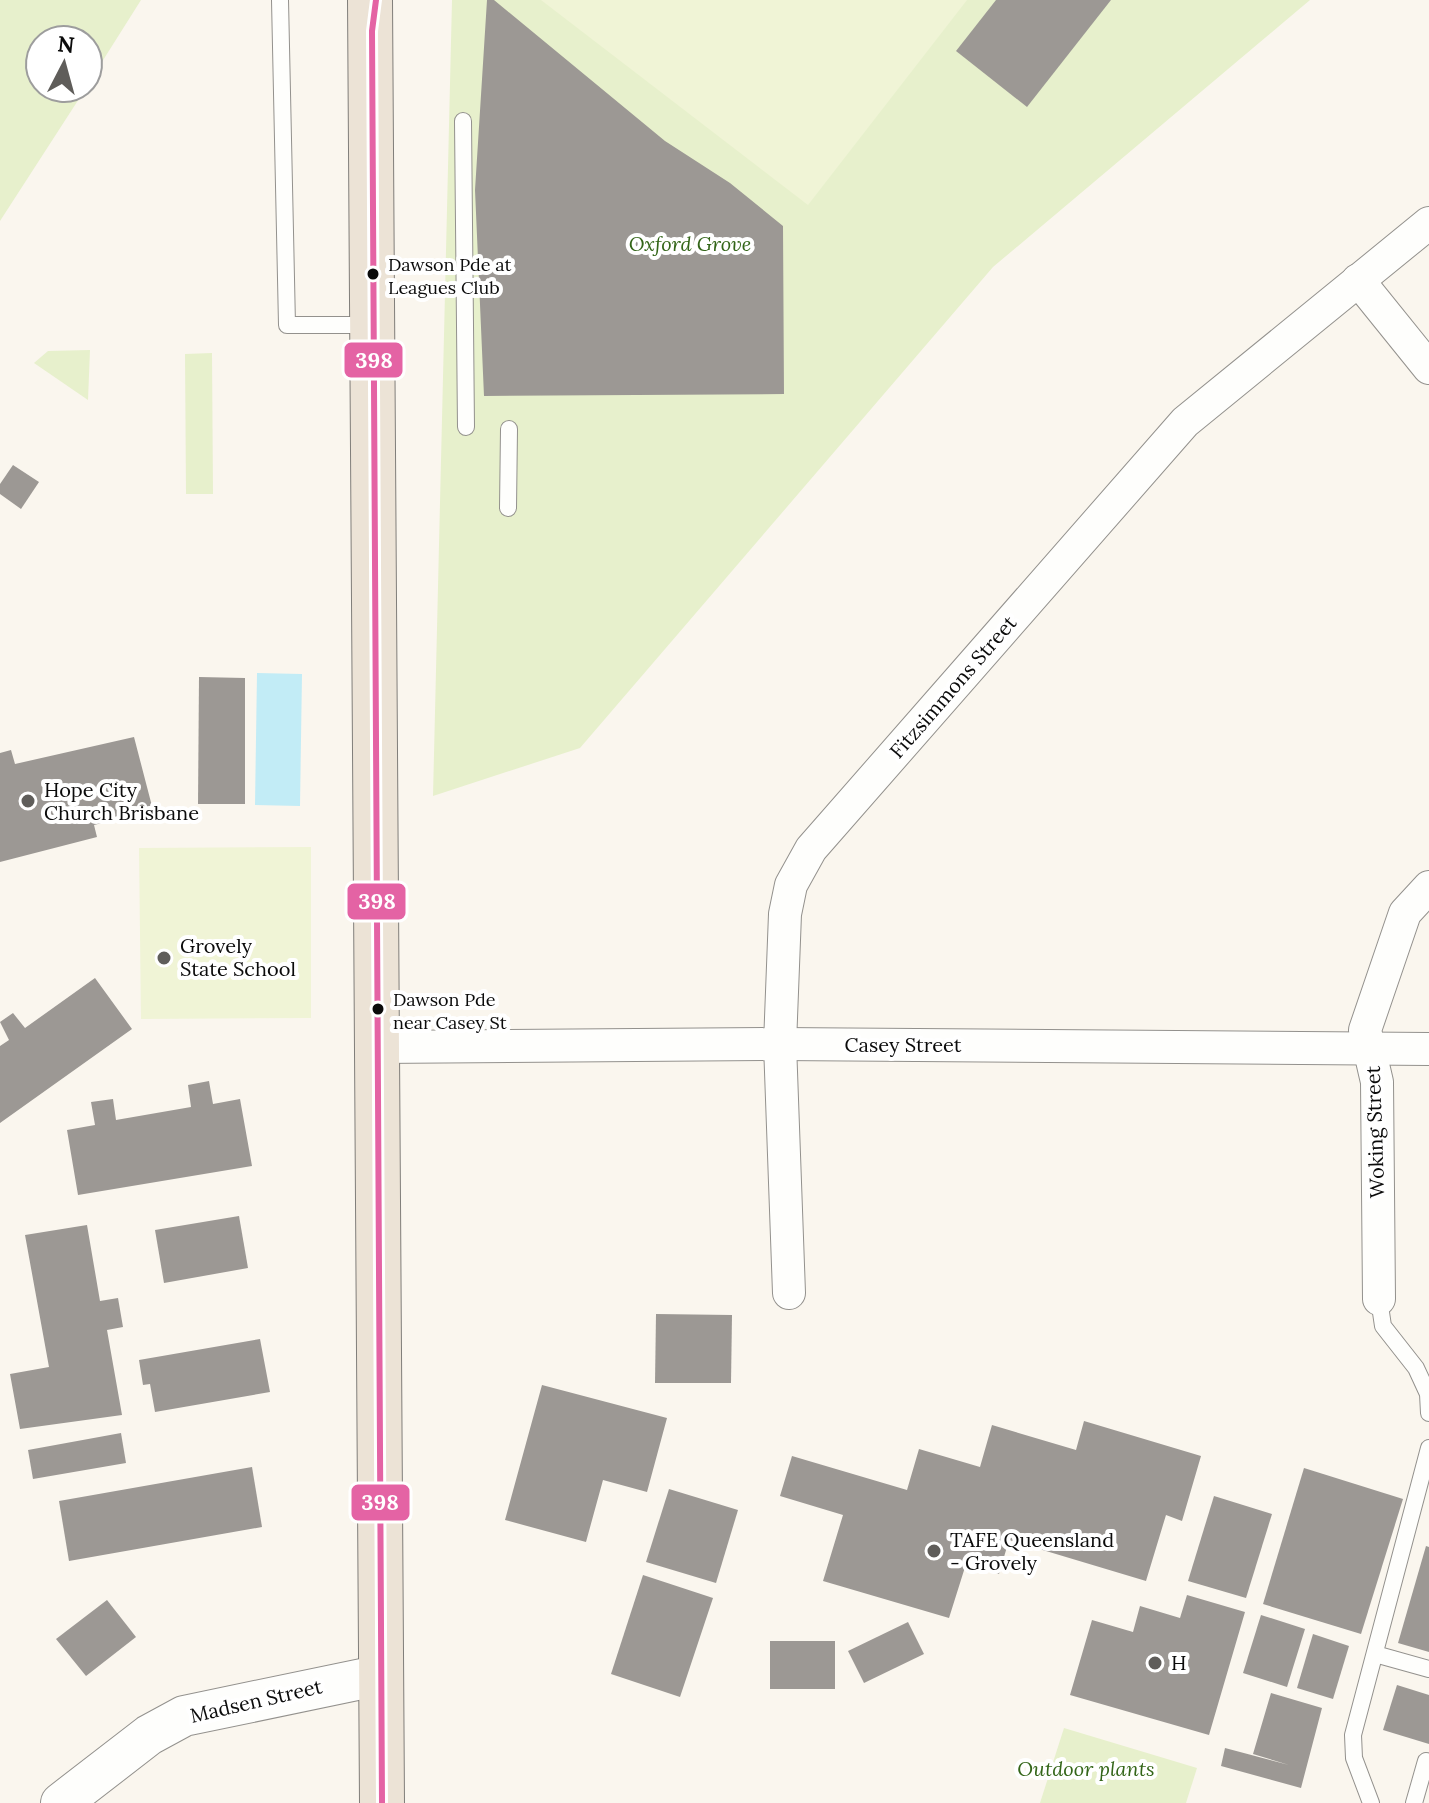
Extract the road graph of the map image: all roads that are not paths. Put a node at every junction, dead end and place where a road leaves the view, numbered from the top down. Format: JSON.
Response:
{"nodes":[{"id":1,"x":280,"y":0,"type":"edge"},
{"id":2,"x":373,"y":10,"type":"edge"},
{"id":3,"x":463,"y":121,"type":"dead end"},
{"id":4,"x":1429,"y":223,"type":"edge"},
{"id":5,"x":1358,"y":280,"type":"junction"},
{"id":6,"x":374,"y":325,"type":"junction"},
{"id":7,"x":1429,"y":368,"type":"edge"},
{"id":8,"x":466,"y":427,"type":"dead end"},
{"id":9,"x":509,"y":429,"type":"dead end"},
{"id":10,"x":508,"y":508,"type":"dead end"},
{"id":11,"x":1429,"y":887,"type":"edge"},
{"id":12,"x":780,"y":1044,"type":"junction"},
{"id":13,"x":378,"y":1047,"type":"junction"},
{"id":14,"x":1370,"y":1049,"type":"junction"},
{"id":15,"x":1429,"y":1049,"type":"edge"},
{"id":16,"x":789,"y":1293,"type":"dead end"},
{"id":17,"x":1379,"y":1299,"type":"joint"},
{"id":18,"x":1429,"y":1413,"type":"edge"},
{"id":19,"x":1429,"y":1448,"type":"edge"},
{"id":20,"x":1375,"y":1654,"type":"junction"},
{"id":21,"x":1429,"y":1669,"type":"edge"},
{"id":22,"x":381,"y":1675,"type":"junction"},
{"id":23,"x":1426,"y":1761,"type":"dead end"},
{"id":24,"x":61,"y":1803,"type":"edge"},
{"id":25,"x":382,"y":1803,"type":"edge"},
{"id":26,"x":1371,"y":1803,"type":"edge"},
{"id":27,"x":1414,"y":1803,"type":"edge"}],
"edges":[{"from":1,"to":6,"type":"lane"},
{"from":2,"to":6,"type":"main road"},
{"from":3,"to":8,"type":"lane"},
{"from":4,"to":5,"type":"street","name":"Fitzsimmons Street"},
{"from":5,"to":7,"type":"street"},
{"from":5,"to":12,"type":"street","name":"Fitzsimmons Street"},
{"from":6,"to":13,"type":"main road"},
{"from":9,"to":10,"type":"lane"},
{"from":11,"to":14,"type":"street","name":"Woking Street"},
{"from":12,"to":13,"type":"street","name":"Casey Street"},
{"from":12,"to":14,"type":"street","name":"Casey Street"},
{"from":12,"to":16,"type":"street","name":"Fitzsimmons Street"},
{"from":13,"to":22,"type":"main road"},
{"from":14,"to":15,"type":"street","name":"Casey Street"},
{"from":14,"to":17,"type":"street","name":"Woking Street"},
{"from":17,"to":18,"type":"lane"},
{"from":19,"to":20,"type":"lane"},
{"from":20,"to":21,"type":"lane"},
{"from":20,"to":26,"type":"lane"},
{"from":22,"to":24,"type":"street","name":"Madsen Street"},
{"from":22,"to":25,"type":"main road"},
{"from":23,"to":27,"type":"lane"}]}
